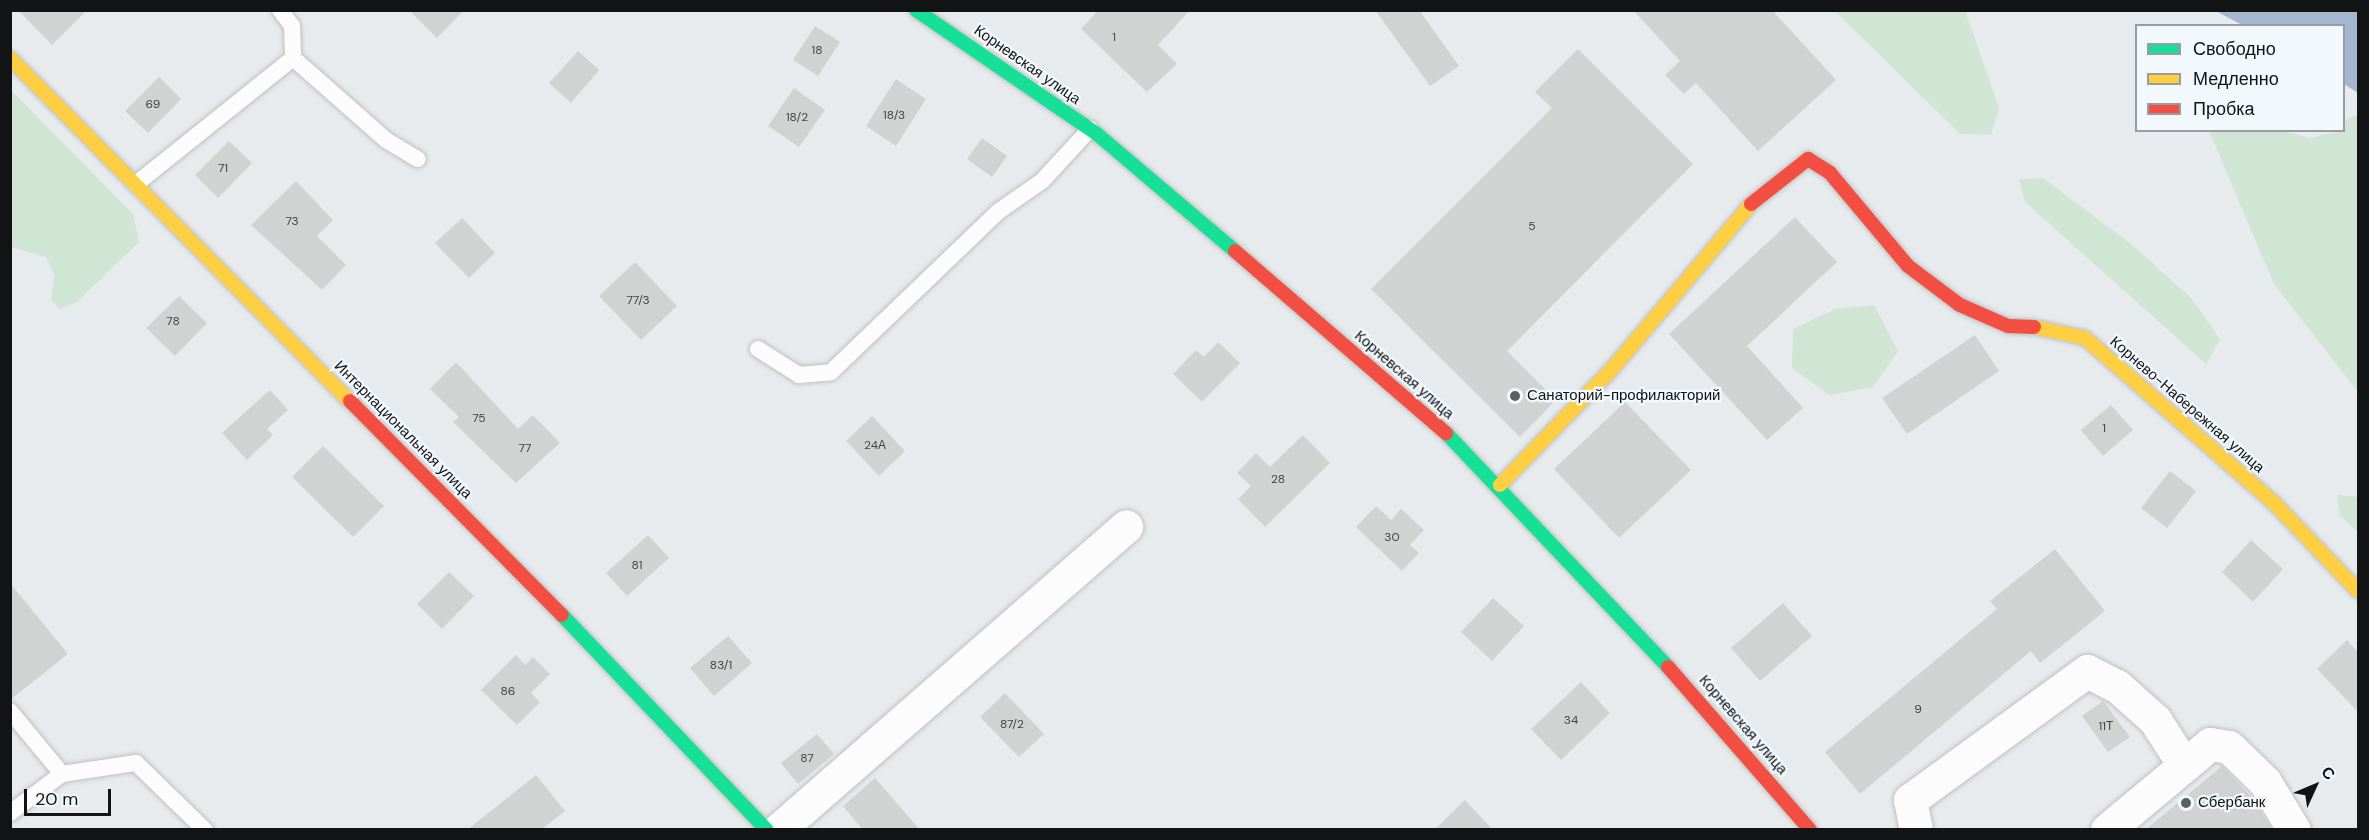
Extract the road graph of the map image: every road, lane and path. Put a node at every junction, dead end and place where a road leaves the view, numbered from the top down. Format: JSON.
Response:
{"nodes":[{"id":1,"x":280,"y":10,"type":"edge"},
{"id":2,"x":916,"y":10,"type":"edge"},
{"id":3,"x":10,"y":58,"type":"edge"},
{"id":4,"x":293,"y":58,"type":"junction"},
{"id":5,"x":1090,"y":129,"type":"junction"},
{"id":6,"x":418,"y":159,"type":"dead end"},
{"id":7,"x":136,"y":184,"type":"junction"},
{"id":8,"x":758,"y":349,"type":"dead end"},
{"id":9,"x":1500,"y":485,"type":"junction"},
{"id":10,"x":1126,"y":526,"type":"dead end"},
{"id":11,"x":2358,"y":591,"type":"edge"},
{"id":12,"x":10,"y":711,"type":"edge"},
{"id":13,"x":2184,"y":765,"type":"junction"},
{"id":14,"x":62,"y":774,"type":"junction"},
{"id":15,"x":10,"y":813,"type":"edge"},
{"id":16,"x":761,"y":827,"type":"edge"},
{"id":17,"x":205,"y":830,"type":"edge"},
{"id":18,"x":1810,"y":830,"type":"edge"},
{"id":19,"x":1916,"y":830,"type":"edge"},
{"id":20,"x":2107,"y":830,"type":"edge"},
{"id":21,"x":2294,"y":830,"type":"edge"}],
"edges":[{"from":1,"to":4,"type":"lane"},
{"from":2,"to":5,"type":"street","name":"Корневская улица"},
{"from":3,"to":7,"type":"street","name":"Интернациональная улица"},
{"from":4,"to":6,"type":"lane"},
{"from":4,"to":7,"type":"lane"},
{"from":5,"to":8,"type":"lane"},
{"from":5,"to":9,"type":"street","name":"Корневская улица"},
{"from":7,"to":16,"type":"street","name":"Интернациональная улица"},
{"from":9,"to":11,"type":"street","name":"Корнево-Набережная улица"},
{"from":9,"to":18,"type":"street","name":"Корневская улица"},
{"from":10,"to":16,"type":"street"},
{"from":12,"to":14,"type":"lane"},
{"from":13,"to":19,"type":"street"},
{"from":13,"to":20,"type":"street"},
{"from":13,"to":21,"type":"street"},
{"from":14,"to":15,"type":"lane"},
{"from":14,"to":17,"type":"lane"}]}
